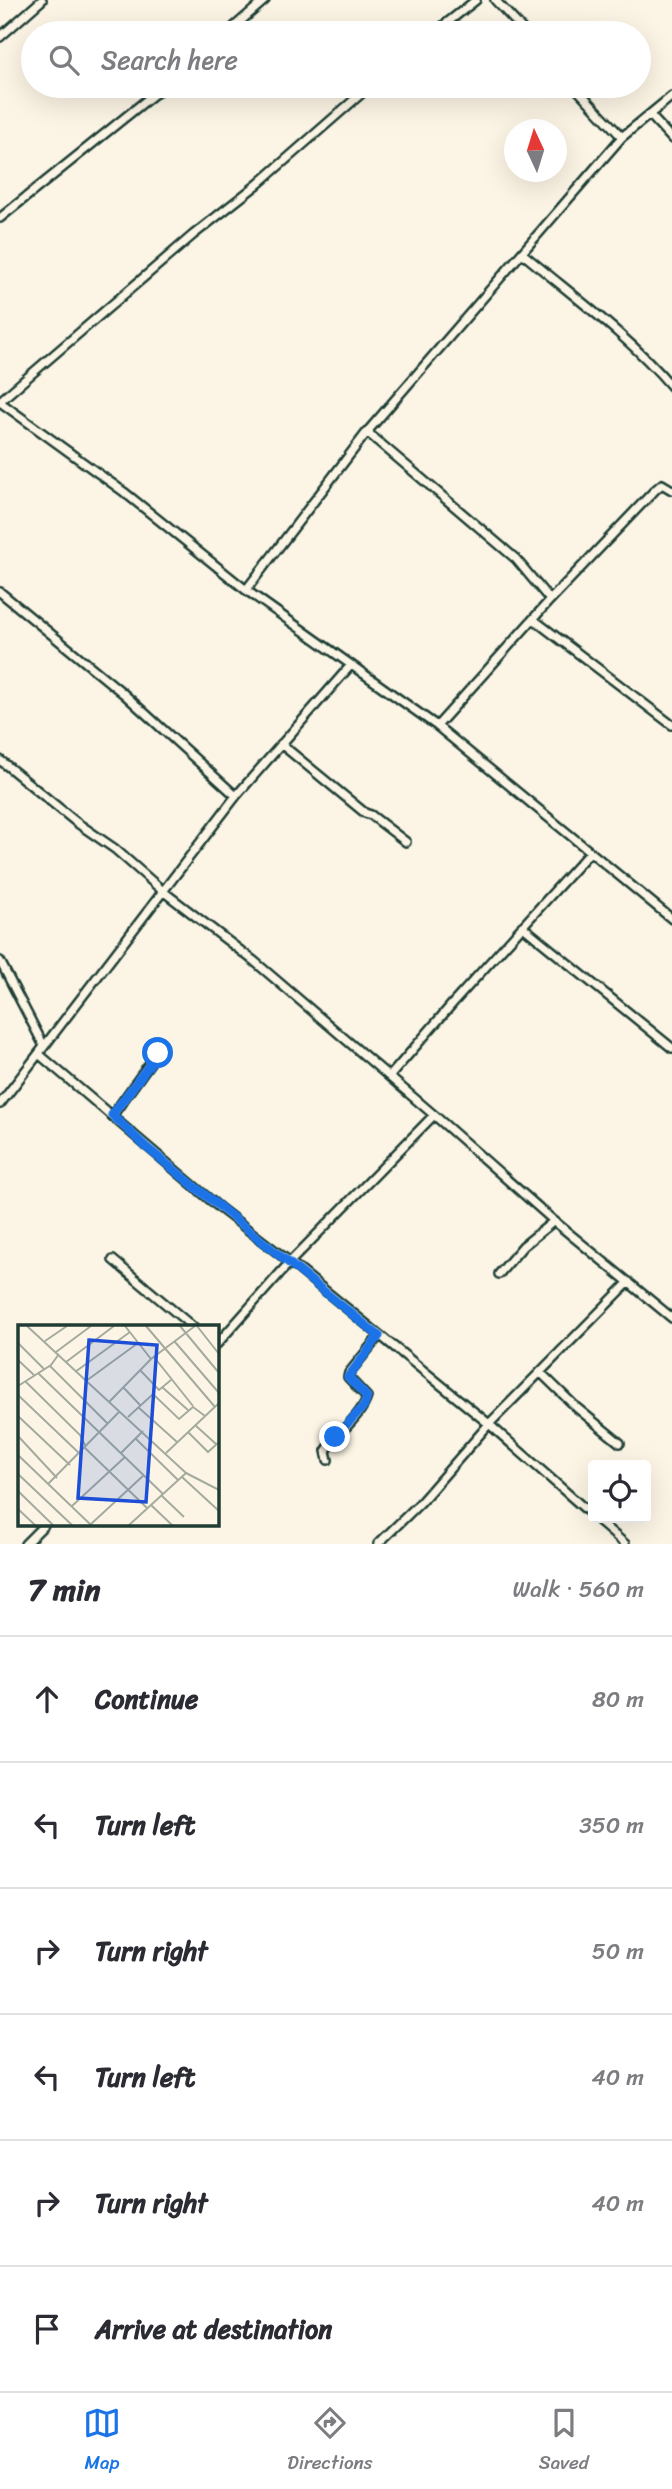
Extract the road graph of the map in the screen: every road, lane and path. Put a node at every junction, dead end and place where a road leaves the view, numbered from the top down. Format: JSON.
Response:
{"nodes":[{"id":1,"x":42,"y":0,"type":"edge"},
{"id":2,"x":265,"y":0,"type":"edge"},
{"id":3,"x":476,"y":0,"type":"edge"},
{"id":4,"x":495,"y":0,"type":"edge"},
{"id":5,"x":241,"y":21,"type":"edge"},
{"id":6,"x":449,"y":21,"type":"edge"},
{"id":7,"x":515,"y":21,"type":"edge"},
{"id":8,"x":0,"y":37,"type":"edge"},
{"id":9,"x":672,"y":96,"type":"edge"},
{"id":10,"x":149,"y":98,"type":"edge"},
{"id":11,"x":356,"y":98,"type":"edge"},
{"id":12,"x":585,"y":98,"type":"edge"},
{"id":13,"x":650,"y":116,"type":"junction"},
{"id":14,"x":622,"y":137,"type":"junction"},
{"id":15,"x":672,"y":139,"type":"edge"},
{"id":16,"x":0,"y":218,"type":"edge"},
{"id":17,"x":522,"y":253,"type":"junction"},
{"id":18,"x":672,"y":387,"type":"edge"},
{"id":19,"x":0,"y":401,"type":"edge"},
{"id":20,"x":367,"y":432,"type":"junction"},
{"id":21,"x":672,"y":490,"type":"edge"},
{"id":22,"x":246,"y":590,"type":"junction"},
{"id":23,"x":0,"y":592,"type":"edge"},
{"id":24,"x":550,"y":600,"type":"junction"},
{"id":25,"x":533,"y":619,"type":"junction"},
{"id":26,"x":351,"y":665,"type":"junction"},
{"id":27,"x":672,"y":724,"type":"edge"},
{"id":28,"x":437,"y":726,"type":"junction"},
{"id":29,"x":281,"y":744,"type":"junction"},
{"id":30,"x":0,"y":760,"type":"edge"},
{"id":31,"x":236,"y":796,"type":"junction"},
{"id":32,"x":406,"y":842,"type":"dead end"},
{"id":33,"x":589,"y":852,"type":"junction"},
{"id":34,"x":164,"y":892,"type":"junction"},
{"id":35,"x":672,"y":919,"type":"edge"},
{"id":36,"x":522,"y":926,"type":"junction"},
{"id":37,"x":0,"y":961,"type":"edge"},
{"id":38,"x":44,"y":1046,"type":"junction"},
{"id":39,"x":672,"y":1048,"type":"edge"},
{"id":40,"x":158,"y":1053,"type":"dead end"},
{"id":41,"x":40,"y":1055,"type":"junction"},
{"id":42,"x":390,"y":1076,"type":"junction"},
{"id":43,"x":0,"y":1104,"type":"edge"},
{"id":44,"x":112,"y":1115,"type":"junction"},
{"id":45,"x":434,"y":1115,"type":"junction"},
{"id":46,"x":554,"y":1221,"type":"junction"},
{"id":47,"x":113,"y":1260,"type":"dead end"},
{"id":48,"x":290,"y":1262,"type":"junction"},
{"id":49,"x":499,"y":1274,"type":"dead end"},
{"id":50,"x":629,"y":1282,"type":"junction"},
{"id":51,"x":672,"y":1318,"type":"edge"},
{"id":52,"x":191,"y":1325,"type":"edge"},
{"id":53,"x":379,"y":1336,"type":"junction"},
{"id":54,"x":219,"y":1342,"type":"edge"},
{"id":55,"x":540,"y":1372,"type":"junction"},
{"id":56,"x":489,"y":1424,"type":"junction"},
{"id":57,"x":620,"y":1443,"type":"dead end"},
{"id":58,"x":328,"y":1460,"type":"dead end"},
{"id":59,"x":588,"y":1512,"type":"edge"},
{"id":60,"x":601,"y":1523,"type":"edge"},
{"id":61,"x":43,"y":1526,"type":"edge"},
{"id":62,"x":25,"y":1544,"type":"edge"},
{"id":63,"x":379,"y":1544,"type":"edge"},
{"id":64,"x":625,"y":1544,"type":"edge"}],
"edges":[{"from":1,"to":8,"type":"street"},
{"from":2,"to":5,"type":"street"},
{"from":3,"to":6,"type":"street"},
{"from":4,"to":7,"type":"street"},
{"from":9,"to":13,"type":"street"},
{"from":10,"to":16,"type":"street"},
{"from":11,"to":19,"type":"street"},
{"from":12,"to":14,"type":"street"},
{"from":13,"to":14,"type":"street"},
{"from":13,"to":15,"type":"street"},
{"from":14,"to":17,"type":"street"},
{"from":17,"to":18,"type":"street"},
{"from":17,"to":20,"type":"street"},
{"from":19,"to":22,"type":"street"},
{"from":20,"to":22,"type":"street"},
{"from":20,"to":24,"type":"street"},
{"from":21,"to":24,"type":"street"},
{"from":22,"to":26,"type":"street"},
{"from":23,"to":31,"type":"street"},
{"from":24,"to":25,"type":"street"},
{"from":25,"to":27,"type":"street"},
{"from":25,"to":28,"type":"street"},
{"from":26,"to":28,"type":"street"},
{"from":26,"to":29,"type":"street"},
{"from":28,"to":33,"type":"street"},
{"from":29,"to":31,"type":"street"},
{"from":29,"to":32,"type":"street"},
{"from":30,"to":34,"type":"street"},
{"from":31,"to":34,"type":"street"},
{"from":33,"to":35,"type":"street"},
{"from":33,"to":36,"type":"street"},
{"from":34,"to":38,"type":"street"},
{"from":34,"to":42,"type":"street"},
{"from":36,"to":39,"type":"street"},
{"from":36,"to":42,"type":"street"},
{"from":37,"to":38,"type":"street"},
{"from":38,"to":41,"type":"street"},
{"from":40,"to":44,"type":"street"},
{"from":41,"to":43,"type":"street"},
{"from":41,"to":44,"type":"street"},
{"from":42,"to":45,"type":"street"},
{"from":44,"to":48,"type":"street"},
{"from":45,"to":46,"type":"street"},
{"from":45,"to":48,"type":"street"},
{"from":46,"to":49,"type":"street"},
{"from":46,"to":50,"type":"street"},
{"from":47,"to":52,"type":"street"},
{"from":48,"to":53,"type":"street"},
{"from":48,"to":54,"type":"street"},
{"from":50,"to":51,"type":"street"},
{"from":50,"to":55,"type":"street"},
{"from":53,"to":56,"type":"street"},
{"from":53,"to":58,"type":"street"},
{"from":55,"to":56,"type":"street"},
{"from":55,"to":57,"type":"street"},
{"from":56,"to":59,"type":"street"},
{"from":56,"to":63,"type":"street"},
{"from":60,"to":64,"type":"street"},
{"from":61,"to":62,"type":"street"}]}
